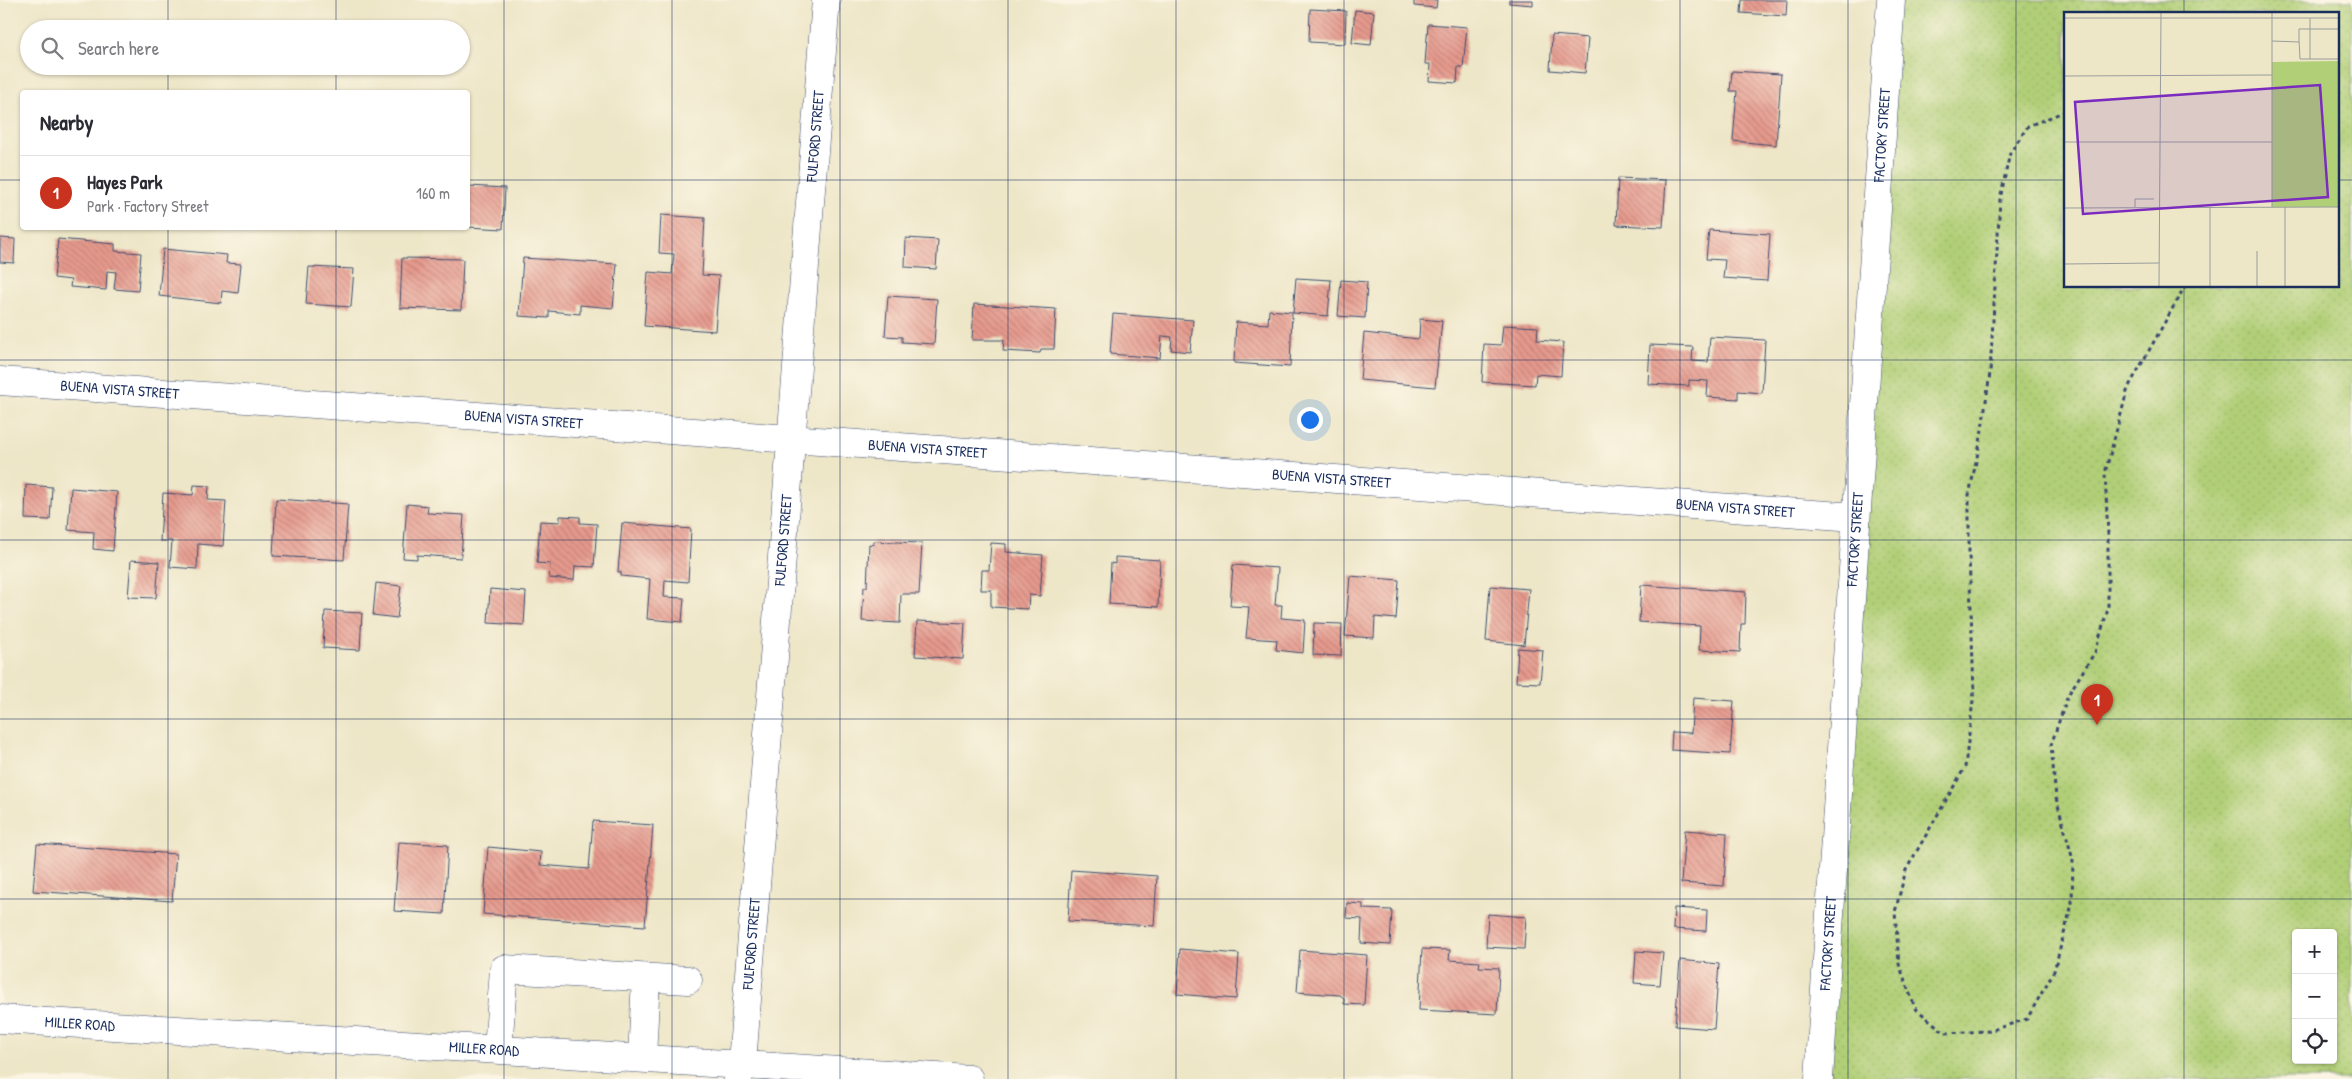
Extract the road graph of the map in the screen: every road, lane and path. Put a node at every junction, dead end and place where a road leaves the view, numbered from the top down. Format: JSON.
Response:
{"nodes":[{"id":1,"x":826,"y":0,"type":"edge"},
{"id":2,"x":1891,"y":0,"type":"edge"},
{"id":3,"x":2064,"y":112,"type":"edge"},
{"id":4,"x":2184,"y":288,"type":"edge"},
{"id":5,"x":0,"y":381,"type":"edge"},
{"id":6,"x":790,"y":439,"type":"junction"},
{"id":7,"x":1855,"y":517,"type":"junction"},
{"id":8,"x":646,"y":978,"type":"junction"},
{"id":9,"x":688,"y":980,"type":"dead end"},
{"id":10,"x":0,"y":1019,"type":"edge"},
{"id":11,"x":498,"y":1049,"type":"junction"},
{"id":12,"x":642,"y":1058,"type":"junction"},
{"id":13,"x":740,"y":1071,"type":"edge"},
{"id":14,"x":969,"y":1079,"type":"edge"},
{"id":15,"x":1819,"y":1079,"type":"edge"}],
"edges":[{"from":1,"to":6,"type":"street","name":"FULFORD STREET"},
{"from":2,"to":7,"type":"street","name":"FACTORY STREET"},
{"from":3,"to":4,"type":"path"},
{"from":5,"to":6,"type":"street","name":"BUENA VISTA STREET"},
{"from":6,"to":7,"type":"street","name":"BUENA VISTA STREET"},
{"from":6,"to":13,"type":"street","name":"FULFORD STREET"},
{"from":7,"to":15,"type":"street","name":"FACTORY STREET"},
{"from":8,"to":9,"type":"street"},
{"from":8,"to":11,"type":"street"},
{"from":8,"to":12,"type":"street"},
{"from":10,"to":11,"type":"street","name":"MILLER ROAD"},
{"from":11,"to":12,"type":"street","name":"MILLER ROAD"},
{"from":12,"to":13,"type":"street","name":"MILLER ROAD"},
{"from":13,"to":14,"type":"street","name":"MILLER ROAD"}]}
